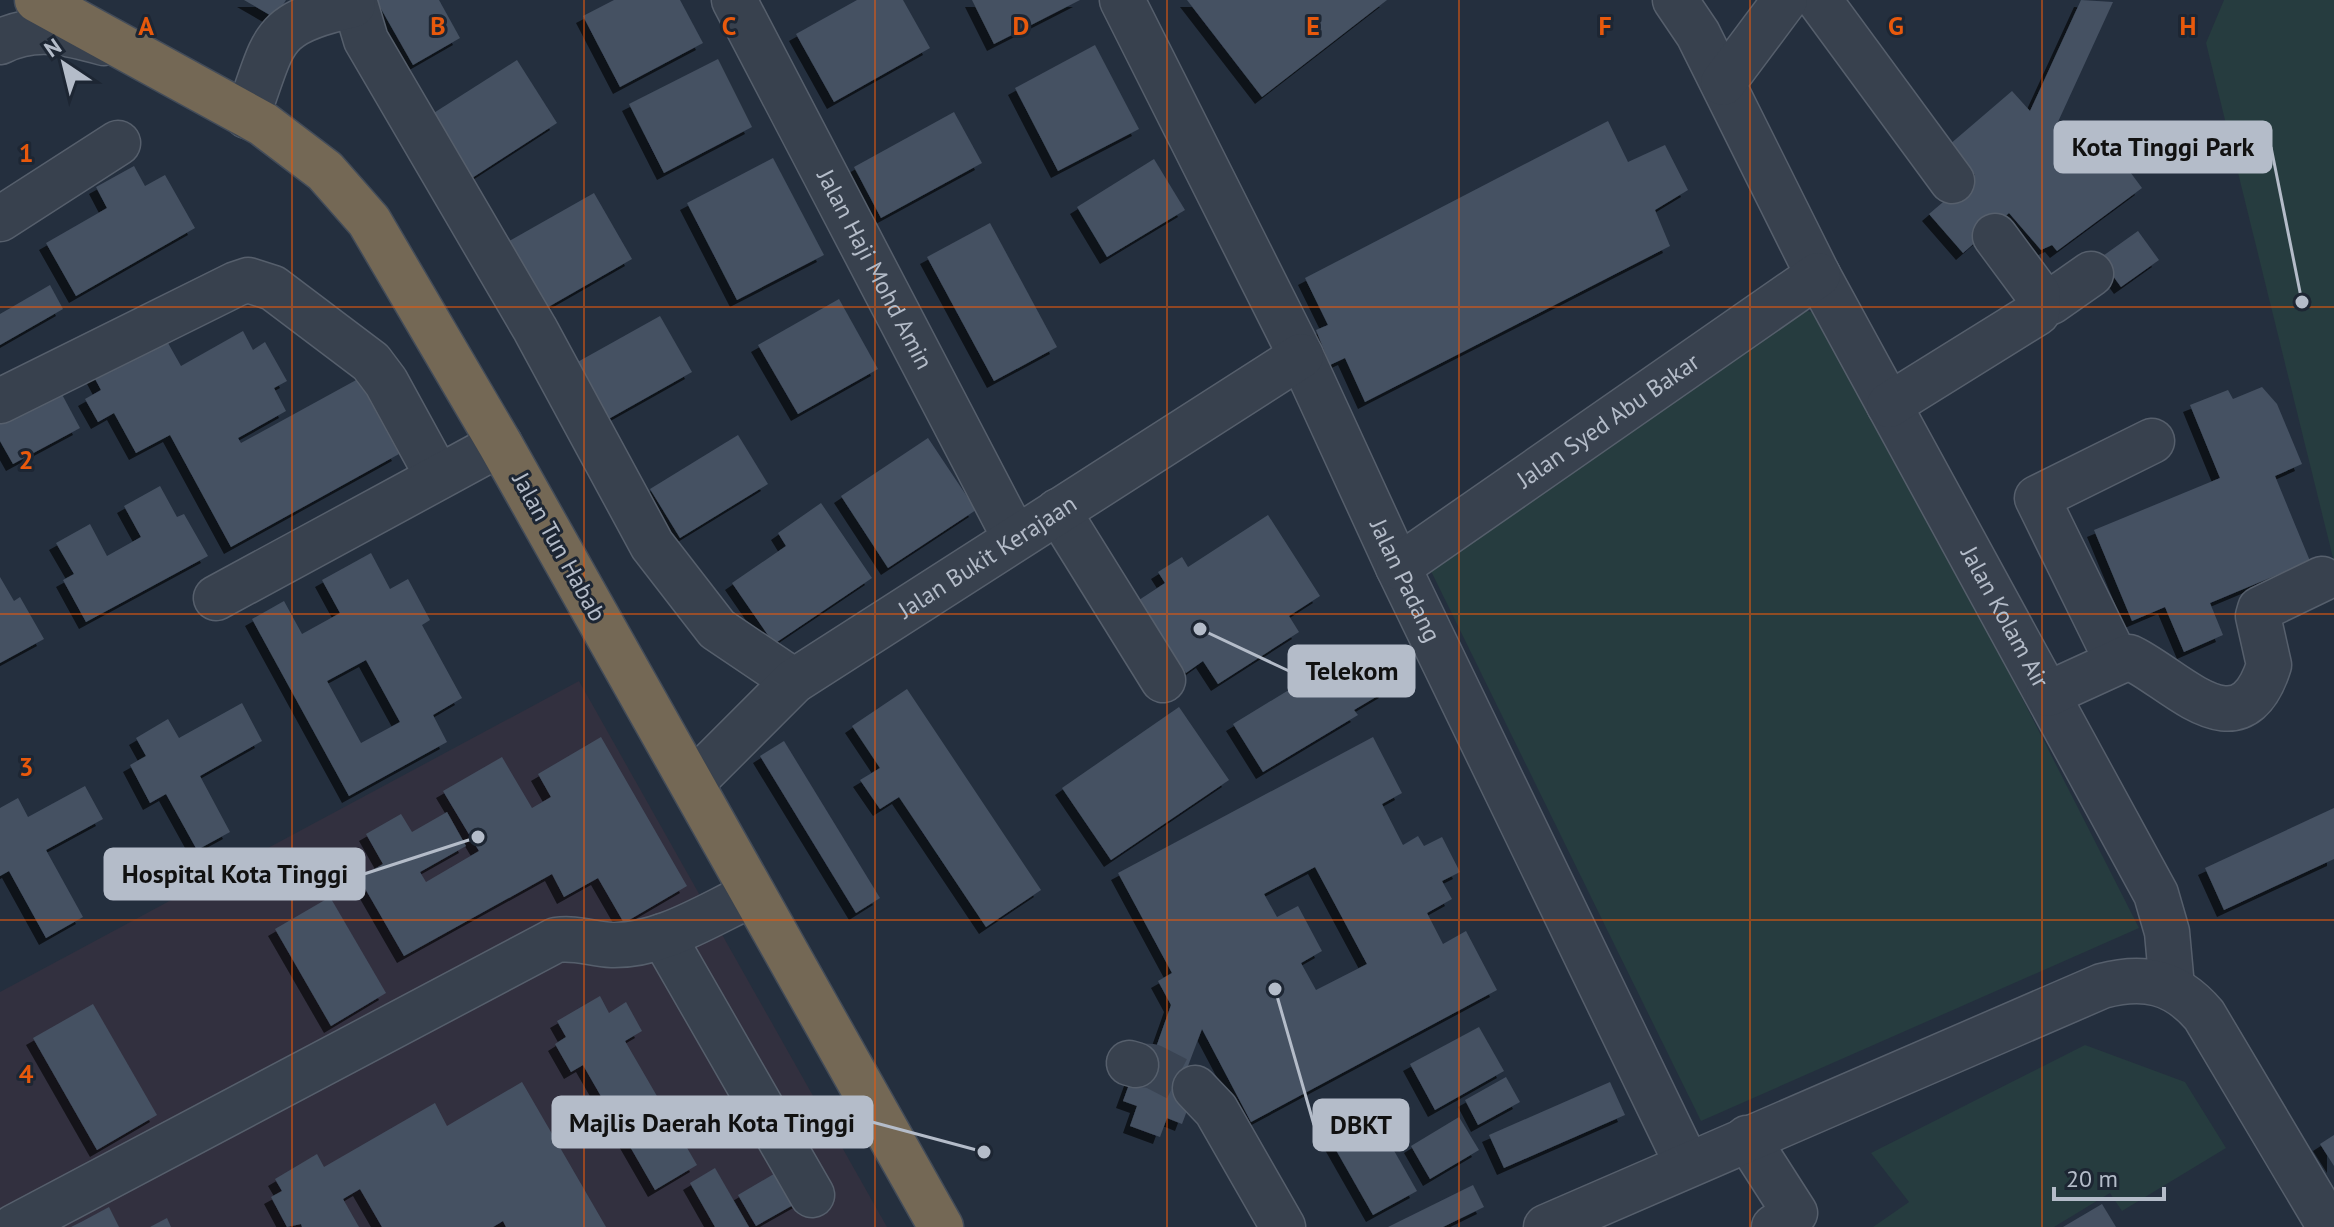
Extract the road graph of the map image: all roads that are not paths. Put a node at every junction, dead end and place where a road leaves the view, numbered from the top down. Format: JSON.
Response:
{"nodes":[{"id":1,"x":37,"y":0,"type":"edge"},
{"id":2,"x":734,"y":0,"type":"edge"},
{"id":3,"x":1122,"y":0,"type":"edge"},
{"id":4,"x":1785,"y":0,"type":"edge"},
{"id":5,"x":1819,"y":0,"type":"edge"},
{"id":6,"x":354,"y":3,"type":"edge"},
{"id":7,"x":1680,"y":3,"type":"edge"},
{"id":8,"x":0,"y":42,"type":"edge"},
{"id":9,"x":126,"y":49,"type":"junction"},
{"id":10,"x":1723,"y":83,"type":"junction"},
{"id":11,"x":247,"y":116,"type":"junction"},
{"id":12,"x":118,"y":143,"type":"dead end"},
{"id":13,"x":1952,"y":181,"type":"dead end"},
{"id":14,"x":0,"y":219,"type":"edge"},
{"id":15,"x":1995,"y":236,"type":"dead end"},
{"id":16,"x":2091,"y":274,"type":"dead end"},
{"id":17,"x":1818,"y":275,"type":"junction"},
{"id":18,"x":2038,"y":302,"type":"junction"},
{"id":19,"x":1301,"y":356,"type":"junction"},
{"id":20,"x":0,"y":401,"type":"edge"},
{"id":21,"x":1889,"y":405,"type":"junction"},
{"id":22,"x":2152,"y":441,"type":"dead end"},
{"id":23,"x":500,"y":444,"type":"junction"},
{"id":24,"x":438,"y":477,"type":"junction"},
{"id":25,"x":1058,"y":511,"type":"junction"},
{"id":26,"x":1015,"y":538,"type":"junction"},
{"id":27,"x":1398,"y":567,"type":"junction"},
{"id":28,"x":2322,"y":579,"type":"dead end"},
{"id":29,"x":216,"y":598,"type":"dead end"},
{"id":30,"x":2117,"y":661,"type":"junction"},
{"id":31,"x":1163,"y":680,"type":"dead end"},
{"id":32,"x":794,"y":681,"type":"junction"},
{"id":33,"x":2048,"y":694,"type":"junction"},
{"id":34,"x":692,"y":783,"type":"junction"},
{"id":35,"x":753,"y":894,"type":"junction"},
{"id":36,"x":663,"y":936,"type":"junction"},
{"id":37,"x":2172,"y":987,"type":"junction"},
{"id":38,"x":1195,"y":1088,"type":"tunnel mouth"},
{"id":39,"x":1747,"y":1138,"type":"junction"},
{"id":40,"x":1687,"y":1164,"type":"junction"},
{"id":41,"x":812,"y":1195,"type":"dead end"},
{"id":42,"x":14,"y":1227,"type":"edge"},
{"id":43,"x":941,"y":1227,"type":"edge"},
{"id":44,"x":1283,"y":1227,"type":"edge"},
{"id":45,"x":1546,"y":1227,"type":"edge"},
{"id":46,"x":1774,"y":1227,"type":"edge"},
{"id":47,"x":2330,"y":1227,"type":"edge"}],
"edges":[{"from":1,"to":9,"type":"highway","name":"Jalan Tun Habab"},
{"from":2,"to":26,"type":"street","name":"Jalan Haji Mohd Amin"},
{"from":3,"to":19,"type":"street","name":"Jalan Padang"},
{"from":4,"to":10,"type":"street"},
{"from":5,"to":13,"type":"street"},
{"from":6,"to":11,"type":"street"},
{"from":6,"to":32,"type":"street"},
{"from":7,"to":10,"type":"street","name":"Jalan Kolam Air"},
{"from":8,"to":9,"type":"street"},
{"from":9,"to":11,"type":"highway","name":"Jalan Tun Habab"},
{"from":10,"to":17,"type":"street","name":"Jalan Kolam Air"},
{"from":11,"to":23,"type":"highway","name":"Jalan Tun Habab"},
{"from":12,"to":14,"type":"street"},
{"from":15,"to":18,"type":"street"},
{"from":16,"to":18,"type":"street"},
{"from":17,"to":21,"type":"street","name":"Jalan Kolam Air"},
{"from":17,"to":27,"type":"street","name":"Jalan Syed Abu Bakar"},
{"from":18,"to":21,"type":"street"},
{"from":19,"to":25,"type":"street","name":"Jalan Bukit Kerajaan"},
{"from":19,"to":27,"type":"street","name":"Jalan Padang"},
{"from":20,"to":24,"type":"street"},
{"from":21,"to":33,"type":"street","name":"Jalan Kolam Air"},
{"from":22,"to":30,"type":"street"},
{"from":23,"to":24,"type":"street"},
{"from":23,"to":34,"type":"highway","name":"Jalan Tun Habab"},
{"from":24,"to":29,"type":"street"},
{"from":25,"to":26,"type":"street","name":"Jalan Bukit Kerajaan"},
{"from":25,"to":31,"type":"street"},
{"from":26,"to":32,"type":"street","name":"Jalan Bukit Kerajaan"},
{"from":27,"to":40,"type":"street","name":"Jalan Padang"},
{"from":28,"to":30,"type":"street"},
{"from":30,"to":33,"type":"street"},
{"from":32,"to":34,"type":"street","name":"Jalan Bukit Kerajaan"},
{"from":33,"to":37,"type":"street","name":"Jalan Kolam Air"},
{"from":34,"to":35,"type":"highway","name":"Jalan Tun Habab"},
{"from":35,"to":36,"type":"street"},
{"from":35,"to":43,"type":"highway","name":"Jalan Tun Habab"},
{"from":36,"to":41,"type":"street"},
{"from":36,"to":42,"type":"street"},
{"from":37,"to":39,"type":"street"},
{"from":37,"to":47,"type":"street"},
{"from":38,"to":44,"type":"street"},
{"from":39,"to":40,"type":"street"},
{"from":39,"to":46,"type":"street"},
{"from":40,"to":45,"type":"street"}]}
